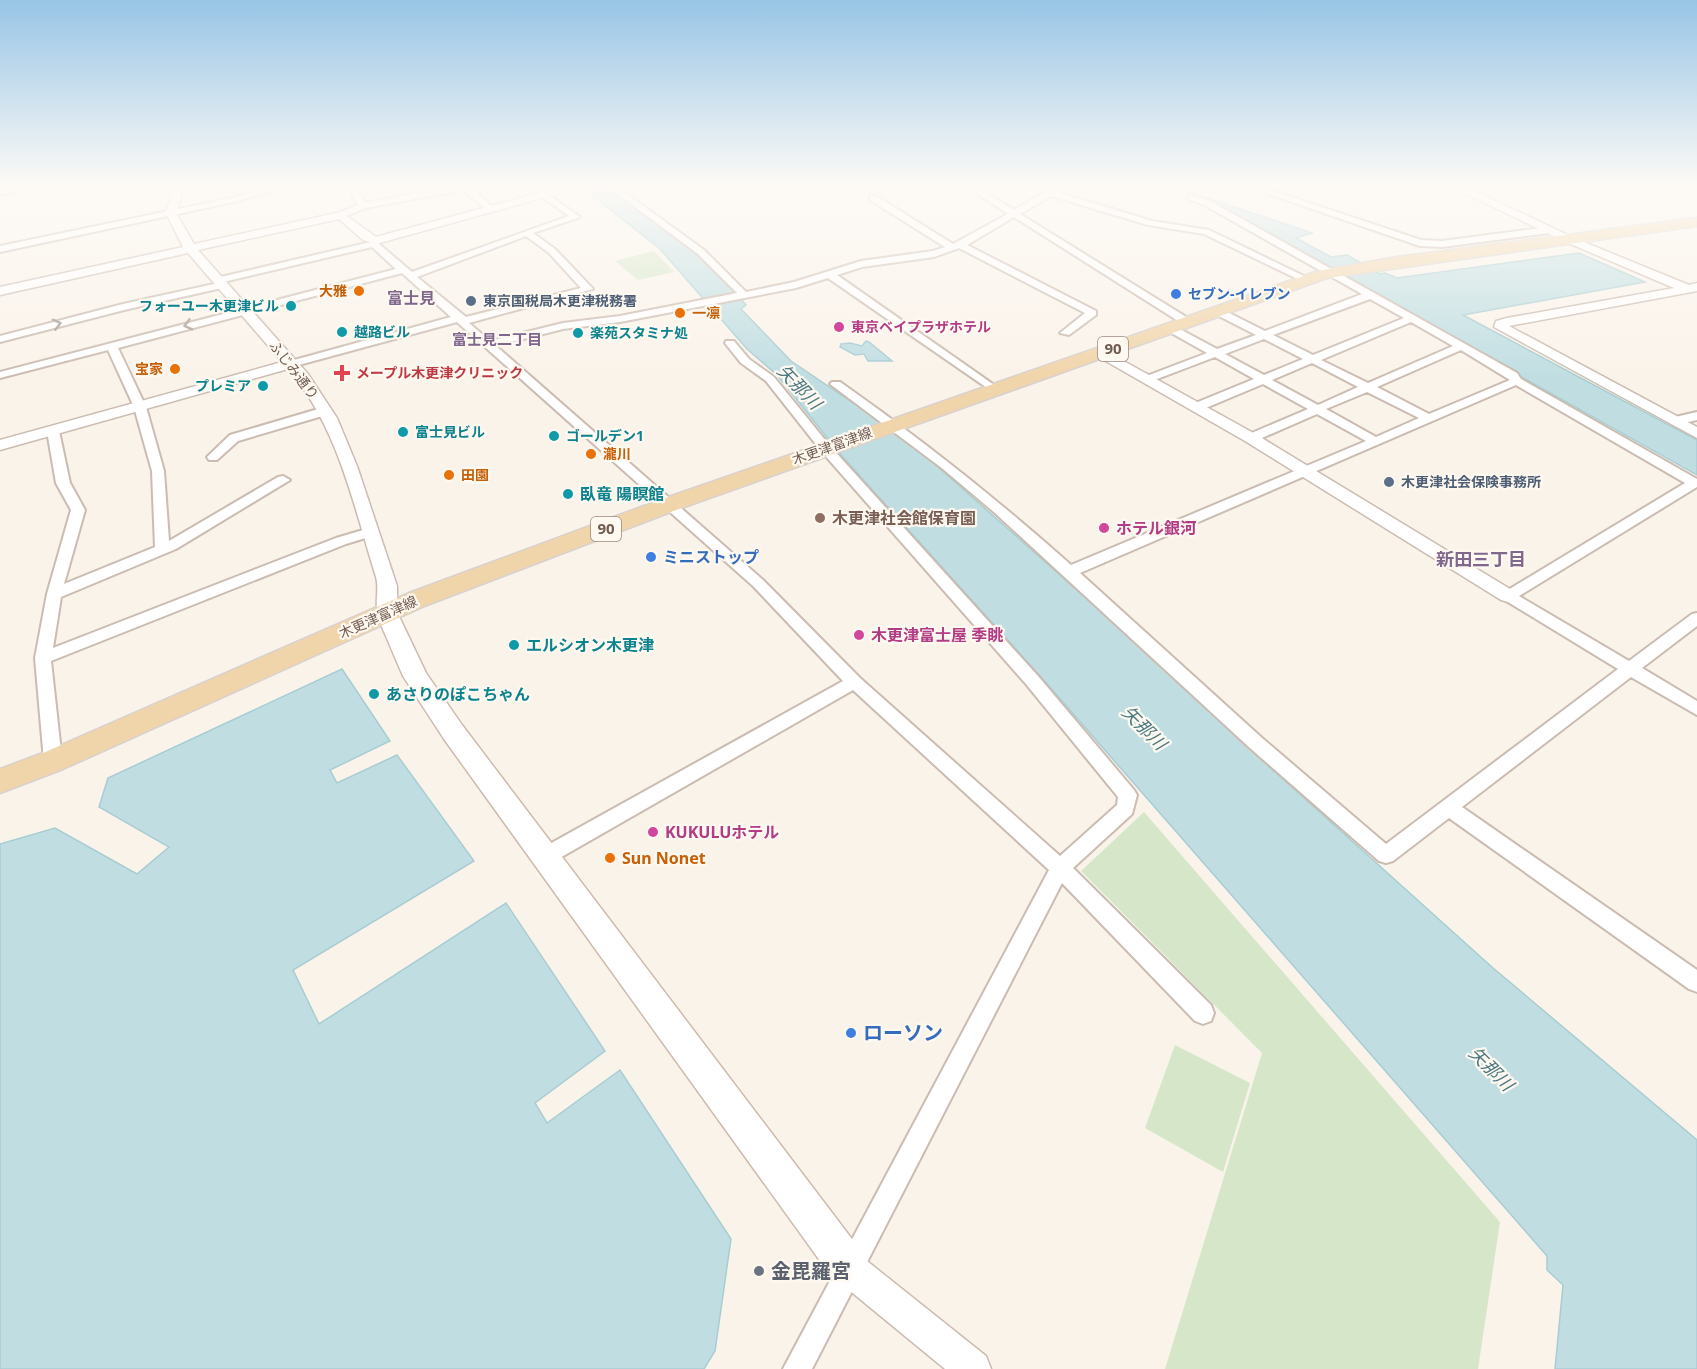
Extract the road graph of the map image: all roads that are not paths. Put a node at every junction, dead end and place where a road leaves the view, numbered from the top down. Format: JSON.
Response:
{"nodes":[{"id":1,"x":182,"y":250,"type":"edge"},
{"id":2,"x":192,"y":250,"type":"edge"},
{"id":3,"x":345,"y":250,"type":"edge"},
{"id":4,"x":383,"y":250,"type":"edge"},
{"id":5,"x":476,"y":250,"type":"edge"},
{"id":6,"x":550,"y":250,"type":"edge"},
{"id":7,"x":698,"y":250,"type":"edge"},
{"id":8,"x":948,"y":250,"type":"edge"},
{"id":9,"x":963,"y":250,"type":"edge"},
{"id":10,"x":1072,"y":250,"type":"edge"},
{"id":11,"x":1244,"y":250,"type":"edge"},
{"id":12,"x":1291,"y":250,"type":"edge"},
{"id":13,"x":1493,"y":250,"type":"edge"},
{"id":14,"x":1595,"y":250,"type":"edge"},
{"id":15,"x":1614,"y":250,"type":"edge"},
{"id":16,"x":1330,"y":272,"type":"junction"},
{"id":17,"x":407,"y":273,"type":"junction"},
{"id":18,"x":828,"y":273,"type":"junction"},
{"id":19,"x":1307,"y":280,"type":"junction"},
{"id":20,"x":221,"y":283,"type":"junction"},
{"id":21,"x":1694,"y":289,"type":"edge"},
{"id":22,"x":0,"y":291,"type":"edge"},
{"id":23,"x":742,"y":295,"type":"junction"},
{"id":24,"x":1370,"y":295,"type":"junction"},
{"id":25,"x":245,"y":311,"type":"junction"},
{"id":26,"x":1217,"y":311,"type":"junction"},
{"id":27,"x":1412,"y":318,"type":"junction"},
{"id":28,"x":462,"y":319,"type":"junction"},
{"id":29,"x":1187,"y":322,"type":"junction"},
{"id":30,"x":1170,"y":328,"type":"junction"},
{"id":31,"x":1065,"y":333,"type":"dead end"},
{"id":32,"x":1264,"y":335,"type":"junction"},
{"id":33,"x":0,"y":339,"type":"edge"},
{"id":34,"x":490,"y":344,"type":"junction"},
{"id":35,"x":730,"y":344,"type":"dead end"},
{"id":36,"x":112,"y":346,"type":"junction"},
{"id":37,"x":1461,"y":346,"type":"junction"},
{"id":38,"x":1102,"y":353,"type":"junction"},
{"id":39,"x":1215,"y":354,"type":"junction"},
{"id":40,"x":1312,"y":360,"type":"junction"},
{"id":41,"x":291,"y":364,"type":"junction"},
{"id":42,"x":0,"y":375,"type":"edge"},
{"id":43,"x":1148,"y":379,"type":"junction"},
{"id":44,"x":1263,"y":380,"type":"junction"},
{"id":45,"x":1516,"y":381,"type":"junction"},
{"id":46,"x":836,"y":384,"type":"dead end"},
{"id":47,"x":1367,"y":387,"type":"junction"},
{"id":48,"x":993,"y":390,"type":"junction"},
{"id":49,"x":140,"y":406,"type":"junction"},
{"id":50,"x":1197,"y":407,"type":"junction"},
{"id":51,"x":1318,"y":409,"type":"junction"},
{"id":52,"x":325,"y":411,"type":"junction"},
{"id":53,"x":1697,"y":416,"type":"edge"},
{"id":54,"x":1428,"y":418,"type":"junction"},
{"id":55,"x":1675,"y":422,"type":"junction"},
{"id":56,"x":895,"y":424,"type":"junction"},
{"id":57,"x":53,"y":431,"type":"junction"},
{"id":58,"x":1697,"y":433,"type":"edge"},
{"id":59,"x":1251,"y":438,"type":"junction"},
{"id":60,"x":1375,"y":441,"type":"junction"},
{"id":61,"x":0,"y":445,"type":"edge"},
{"id":62,"x":826,"y":449,"type":"junction"},
{"id":63,"x":213,"y":457,"type":"dead end"},
{"id":64,"x":1305,"y":471,"type":"junction"},
{"id":65,"x":283,"y":480,"type":"dead end"},
{"id":66,"x":668,"y":505,"type":"junction"},
{"id":67,"x":370,"y":532,"type":"junction"},
{"id":68,"x":162,"y":550,"type":"junction"},
{"id":69,"x":1071,"y":571,"type":"junction"},
{"id":70,"x":54,"y":594,"type":"junction"},
{"id":71,"x":1508,"y":596,"type":"junction"},
{"id":72,"x":387,"y":613,"type":"junction"},
{"id":73,"x":1697,"y":618,"type":"edge"},
{"id":74,"x":43,"y":658,"type":"junction"},
{"id":75,"x":1630,"y":669,"type":"junction"},
{"id":76,"x":854,"y":682,"type":"junction"},
{"id":77,"x":1697,"y":709,"type":"edge"},
{"id":78,"x":53,"y":761,"type":"junction"},
{"id":79,"x":0,"y":781,"type":"edge"},
{"id":80,"x":1449,"y":808,"type":"junction"},
{"id":81,"x":544,"y":857,"type":"junction"},
{"id":82,"x":1060,"y":868,"type":"junction"},
{"id":83,"x":1697,"y":982,"type":"edge"},
{"id":84,"x":1203,"y":1012,"type":"dead end"},
{"id":85,"x":850,"y":1269,"type":"junction"},
{"id":86,"x":797,"y":1369,"type":"edge"},
{"id":87,"x":952,"y":1369,"type":"edge"},
{"id":88,"x":974,"y":1369,"type":"edge"}],
"edges":[{"from":1,"to":22,"type":"street"},
{"from":2,"to":20,"type":"street","name":"ふじみ通り"},
{"from":3,"to":20,"type":"street"},
{"from":4,"to":17,"type":"street"},
{"from":5,"to":17,"type":"street"},
{"from":6,"to":28,"type":"street"},
{"from":7,"to":23,"type":"street"},
{"from":8,"to":18,"type":"street"},
{"from":9,"to":31,"type":"street"},
{"from":10,"to":29,"type":"street"},
{"from":11,"to":19,"type":"street"},
{"from":12,"to":16,"type":"street"},
{"from":13,"to":16,"type":"main road","name":"木更津富津線","number":"90"},
{"from":14,"to":21,"type":"street"},
{"from":15,"to":21,"type":"street"},
{"from":16,"to":19,"type":"main road","name":"木更津富津線","number":"90"},
{"from":16,"to":24,"type":"street"},
{"from":17,"to":25,"type":"street"},
{"from":17,"to":28,"type":"street"},
{"from":18,"to":23,"type":"street"},
{"from":18,"to":48,"type":"street"},
{"from":19,"to":26,"type":"main road","name":"木更津富津線","number":"90"},
{"from":20,"to":25,"type":"street","name":"ふじみ通り"},
{"from":33,"to":20,"type":"street","one_way":true},
{"from":21,"to":55,"type":"street"},
{"from":23,"to":34,"type":"street"},
{"from":24,"to":27,"type":"street"},
{"from":24,"to":32,"type":"street"},
{"from":25,"to":36,"type":"street","one_way":true},
{"from":25,"to":41,"type":"street","name":"ふじみ通り"},
{"from":26,"to":29,"type":"main road","name":"木更津富津線","number":"90"},
{"from":26,"to":32,"type":"street"},
{"from":27,"to":37,"type":"street"},
{"from":27,"to":40,"type":"street"},
{"from":28,"to":34,"type":"street"},
{"from":28,"to":41,"type":"street"},
{"from":29,"to":30,"type":"main road","name":"木更津富津線","number":"90"},
{"from":30,"to":38,"type":"main road","name":"木更津富津線","number":"90"},
{"from":30,"to":39,"type":"street"},
{"from":32,"to":39,"type":"street"},
{"from":32,"to":40,"type":"street"},
{"from":34,"to":66,"type":"street"},
{"from":35,"to":62,"type":"street"},
{"from":36,"to":42,"type":"street"},
{"from":36,"to":49,"type":"street"},
{"from":37,"to":45,"type":"street"},
{"from":37,"to":47,"type":"street"},
{"from":38,"to":43,"type":"street"},
{"from":38,"to":48,"type":"main road","name":"木更津富津線","number":"90"},
{"from":39,"to":43,"type":"street"},
{"from":39,"to":44,"type":"street"},
{"from":40,"to":44,"type":"street"},
{"from":40,"to":47,"type":"street"},
{"from":41,"to":49,"type":"street"},
{"from":41,"to":52,"type":"street","name":"ふじみ通り"},
{"from":43,"to":50,"type":"street"},
{"from":44,"to":50,"type":"street"},
{"from":44,"to":51,"type":"street"},
{"from":45,"to":54,"type":"street"},
{"from":45,"to":71,"type":"street"},
{"from":46,"to":56,"type":"street"},
{"from":47,"to":51,"type":"street"},
{"from":47,"to":54,"type":"street"},
{"from":48,"to":56,"type":"main road","name":"木更津富津線","number":"90"},
{"from":49,"to":57,"type":"street"},
{"from":49,"to":68,"type":"street"},
{"from":50,"to":59,"type":"street"},
{"from":51,"to":59,"type":"street"},
{"from":51,"to":60,"type":"street"},
{"from":52,"to":63,"type":"street"},
{"from":52,"to":67,"type":"street","name":"ふじみ通り"},
{"from":53,"to":55,"type":"street"},
{"from":54,"to":60,"type":"street"},
{"from":55,"to":58,"type":"street"},
{"from":56,"to":62,"type":"main road","name":"木更津富津線","number":"90"},
{"from":56,"to":69,"type":"street"},
{"from":57,"to":61,"type":"street"},
{"from":57,"to":70,"type":"street"},
{"from":59,"to":64,"type":"street"},
{"from":60,"to":64,"type":"street"},
{"from":62,"to":66,"type":"main road","name":"木更津富津線","number":"90"},
{"from":62,"to":82,"type":"street"},
{"from":64,"to":69,"type":"street"},
{"from":64,"to":71,"type":"street"},
{"from":65,"to":68,"type":"street"},
{"from":66,"to":72,"type":"main road","name":"木更津富津線","number":"90"},
{"from":66,"to":76,"type":"street"},
{"from":67,"to":72,"type":"street","name":"ふじみ通り"},
{"from":67,"to":74,"type":"street"},
{"from":68,"to":70,"type":"street"},
{"from":69,"to":80,"type":"street"},
{"from":70,"to":74,"type":"street"},
{"from":71,"to":75,"type":"street"},
{"from":72,"to":78,"type":"main road","name":"木更津富津線","number":"90"},
{"from":72,"to":81,"type":"main road"},
{"from":73,"to":75,"type":"street"},
{"from":74,"to":78,"type":"street"},
{"from":75,"to":77,"type":"street"},
{"from":75,"to":80,"type":"street"},
{"from":76,"to":81,"type":"street"},
{"from":76,"to":82,"type":"street"},
{"from":78,"to":79,"type":"main road","name":"木更津富津線","number":"90"},
{"from":80,"to":83,"type":"street"},
{"from":81,"to":85,"type":"main road"},
{"from":82,"to":84,"type":"street"},
{"from":82,"to":85,"type":"street"},
{"from":85,"to":86,"type":"street"},
{"from":85,"to":87,"type":"street"},
{"from":85,"to":88,"type":"street"}]}
